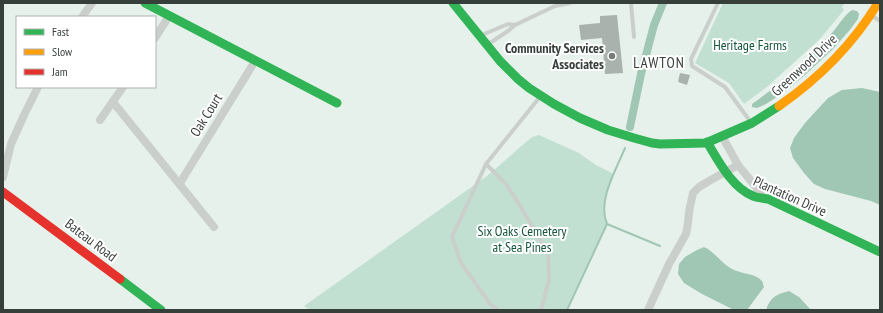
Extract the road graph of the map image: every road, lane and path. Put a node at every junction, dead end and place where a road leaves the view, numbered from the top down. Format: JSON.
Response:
{"nodes":[{"id":1,"x":92,"y":3,"type":"edge"},
{"id":2,"x":145,"y":3,"type":"edge"},
{"id":3,"x":453,"y":3,"type":"edge"},
{"id":4,"x":570,"y":3,"type":"edge"},
{"id":5,"x":631,"y":3,"type":"edge"},
{"id":6,"x":718,"y":3,"type":"edge"},
{"id":7,"x":878,"y":3,"type":"edge"},
{"id":8,"x":870,"y":15,"type":"junction"},
{"id":9,"x":83,"y":16,"type":"edge"},
{"id":10,"x":169,"y":16,"type":"junction"},
{"id":11,"x":880,"y":21,"type":"edge"},
{"id":12,"x":515,"y":25,"type":"junction"},
{"id":13,"x":156,"y":36,"type":"edge"},
{"id":14,"x":480,"y":36,"type":"junction"},
{"id":15,"x":634,"y":37,"type":"dead end"},
{"id":16,"x":487,"y":45,"type":"junction"},
{"id":17,"x":255,"y":61,"type":"junction"},
{"id":18,"x":37,"y":88,"type":"edge"},
{"id":19,"x":122,"y":88,"type":"edge"},
{"id":20,"x":541,"y":96,"type":"junction"},
{"id":21,"x":113,"y":102,"type":"junction"},
{"id":22,"x":338,"y":103,"type":"dead end"},
{"id":23,"x":100,"y":120,"type":"dead end"},
{"id":24,"x":752,"y":123,"type":"junction"},
{"id":25,"x":722,"y":136,"type":"junction"},
{"id":26,"x":708,"y":142,"type":"junction"},
{"id":27,"x":486,"y":164,"type":"junction"},
{"id":28,"x":738,"y":165,"type":"junction"},
{"id":29,"x":726,"y":172,"type":"junction"},
{"id":30,"x":3,"y":177,"type":"edge"},
{"id":31,"x":180,"y":183,"type":"junction"},
{"id":32,"x":3,"y":192,"type":"edge"},
{"id":33,"x":763,"y":198,"type":"junction"},
{"id":34,"x":214,"y":227,"type":"dead end"},
{"id":35,"x":880,"y":252,"type":"edge"},
{"id":36,"x":161,"y":310,"type":"edge"},
{"id":37,"x":498,"y":310,"type":"edge"},
{"id":38,"x":540,"y":310,"type":"edge"},
{"id":39,"x":648,"y":310,"type":"edge"}],
"edges":[{"from":1,"to":9,"type":"street"},
{"from":2,"to":10,"type":"street"},
{"from":3,"to":14,"type":"street","name":"Greenwood Drive"},
{"from":4,"to":12,"type":"lane"},
{"from":5,"to":15,"type":"lane"},
{"from":6,"to":24,"type":"lane"},
{"from":7,"to":8,"type":"street","name":"Greenwood Drive"},
{"from":8,"to":11,"type":"lane"},
{"from":8,"to":24,"type":"street","name":"Greenwood Drive"},
{"from":10,"to":13,"type":"street"},
{"from":10,"to":17,"type":"street"},
{"from":12,"to":14,"type":"lane"},
{"from":12,"to":16,"type":"lane"},
{"from":14,"to":16,"type":"street","name":"Greenwood Drive"},
{"from":16,"to":20,"type":"street","name":"Greenwood Drive"},
{"from":17,"to":22,"type":"street"},
{"from":17,"to":31,"type":"street","name":"Oak Court"},
{"from":18,"to":30,"type":"street"},
{"from":19,"to":21,"type":"street"},
{"from":20,"to":26,"type":"street","name":"Greenwood Drive"},
{"from":20,"to":27,"type":"lane"},
{"from":21,"to":23,"type":"street"},
{"from":21,"to":31,"type":"street"},
{"from":24,"to":25,"type":"street","name":"Greenwood Drive"},
{"from":25,"to":26,"type":"street","name":"Greenwood Drive"},
{"from":25,"to":28,"type":"street"},
{"from":26,"to":29,"type":"street","name":"Plantation Drive"},
{"from":27,"to":37,"type":"lane"},
{"from":27,"to":38,"type":"lane"},
{"from":28,"to":29,"type":"street"},
{"from":28,"to":33,"type":"street"},
{"from":29,"to":33,"type":"street","name":"Plantation Drive"},
{"from":29,"to":39,"type":"street"},
{"from":31,"to":34,"type":"street"},
{"from":32,"to":36,"type":"street","name":"Bateau Road"},
{"from":33,"to":35,"type":"street","name":"Plantation Drive"}]}
